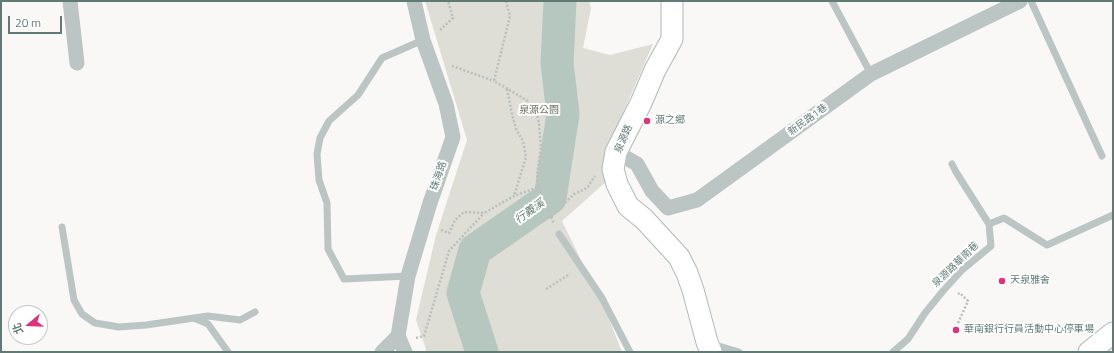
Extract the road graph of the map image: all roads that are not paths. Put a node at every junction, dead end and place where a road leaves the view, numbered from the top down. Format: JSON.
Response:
{"nodes":[{"id":1,"x":70,"y":1,"type":"edge"},
{"id":2,"x":414,"y":1,"type":"edge"},
{"id":3,"x":672,"y":1,"type":"edge"},
{"id":4,"x":832,"y":1,"type":"edge"},
{"id":5,"x":1020,"y":1,"type":"edge"},
{"id":6,"x":1031,"y":1,"type":"edge"},
{"id":7,"x":423,"y":40,"type":"junction"},
{"id":8,"x":77,"y":63,"type":"dead end"},
{"id":9,"x":872,"y":74,"type":"junction"},
{"id":10,"x":1102,"y":156,"type":"dead end"},
{"id":11,"x":615,"y":160,"type":"junction"},
{"id":12,"x":952,"y":164,"type":"dead end"},
{"id":13,"x":1113,"y":215,"type":"edge"},
{"id":14,"x":989,"y":224,"type":"junction"},
{"id":15,"x":62,"y":227,"type":"dead end"},
{"id":16,"x":559,"y":234,"type":"dead end"},
{"id":17,"x":408,"y":276,"type":"junction"},
{"id":18,"x":255,"y":312,"type":"dead end"},
{"id":19,"x":194,"y":318,"type":"junction"},
{"id":20,"x":1113,"y":333,"type":"edge"},
{"id":21,"x":398,"y":336,"type":"junction"},
{"id":22,"x":708,"y":347,"type":"edge"},
{"id":23,"x":228,"y":352,"type":"edge"},
{"id":24,"x":382,"y":352,"type":"edge"},
{"id":25,"x":405,"y":352,"type":"edge"},
{"id":26,"x":630,"y":352,"type":"edge"},
{"id":27,"x":739,"y":352,"type":"edge"},
{"id":28,"x":893,"y":352,"type":"edge"},
{"id":29,"x":1089,"y":352,"type":"edge"}],
"edges":[{"from":1,"to":8,"type":"street"},
{"from":2,"to":7,"type":"street","name":"珠海路"},
{"from":3,"to":11,"type":"street","name":"泉源路"},
{"from":4,"to":9,"type":"lane"},
{"from":5,"to":9,"type":"street","name":"新民路1巷"},
{"from":6,"to":10,"type":"lane"},
{"from":7,"to":17,"type":"street","name":"珠海路"},
{"from":7,"to":17,"type":"lane"},
{"from":9,"to":11,"type":"street","name":"新民路1巷"},
{"from":11,"to":22,"type":"street"},
{"from":12,"to":14,"type":"lane","name":"泉源路華南巷"},
{"from":13,"to":14,"type":"lane"},
{"from":14,"to":28,"type":"lane","name":"泉源路華南巷"},
{"from":15,"to":19,"type":"lane"},
{"from":16,"to":26,"type":"lane"},
{"from":17,"to":21,"type":"street","name":"珠海路"},
{"from":18,"to":19,"type":"lane"},
{"from":19,"to":23,"type":"lane"},
{"from":20,"to":29,"type":"street"},
{"from":21,"to":24,"type":"street"},
{"from":21,"to":25,"type":"street"},
{"from":22,"to":27,"type":"lane"}]}
